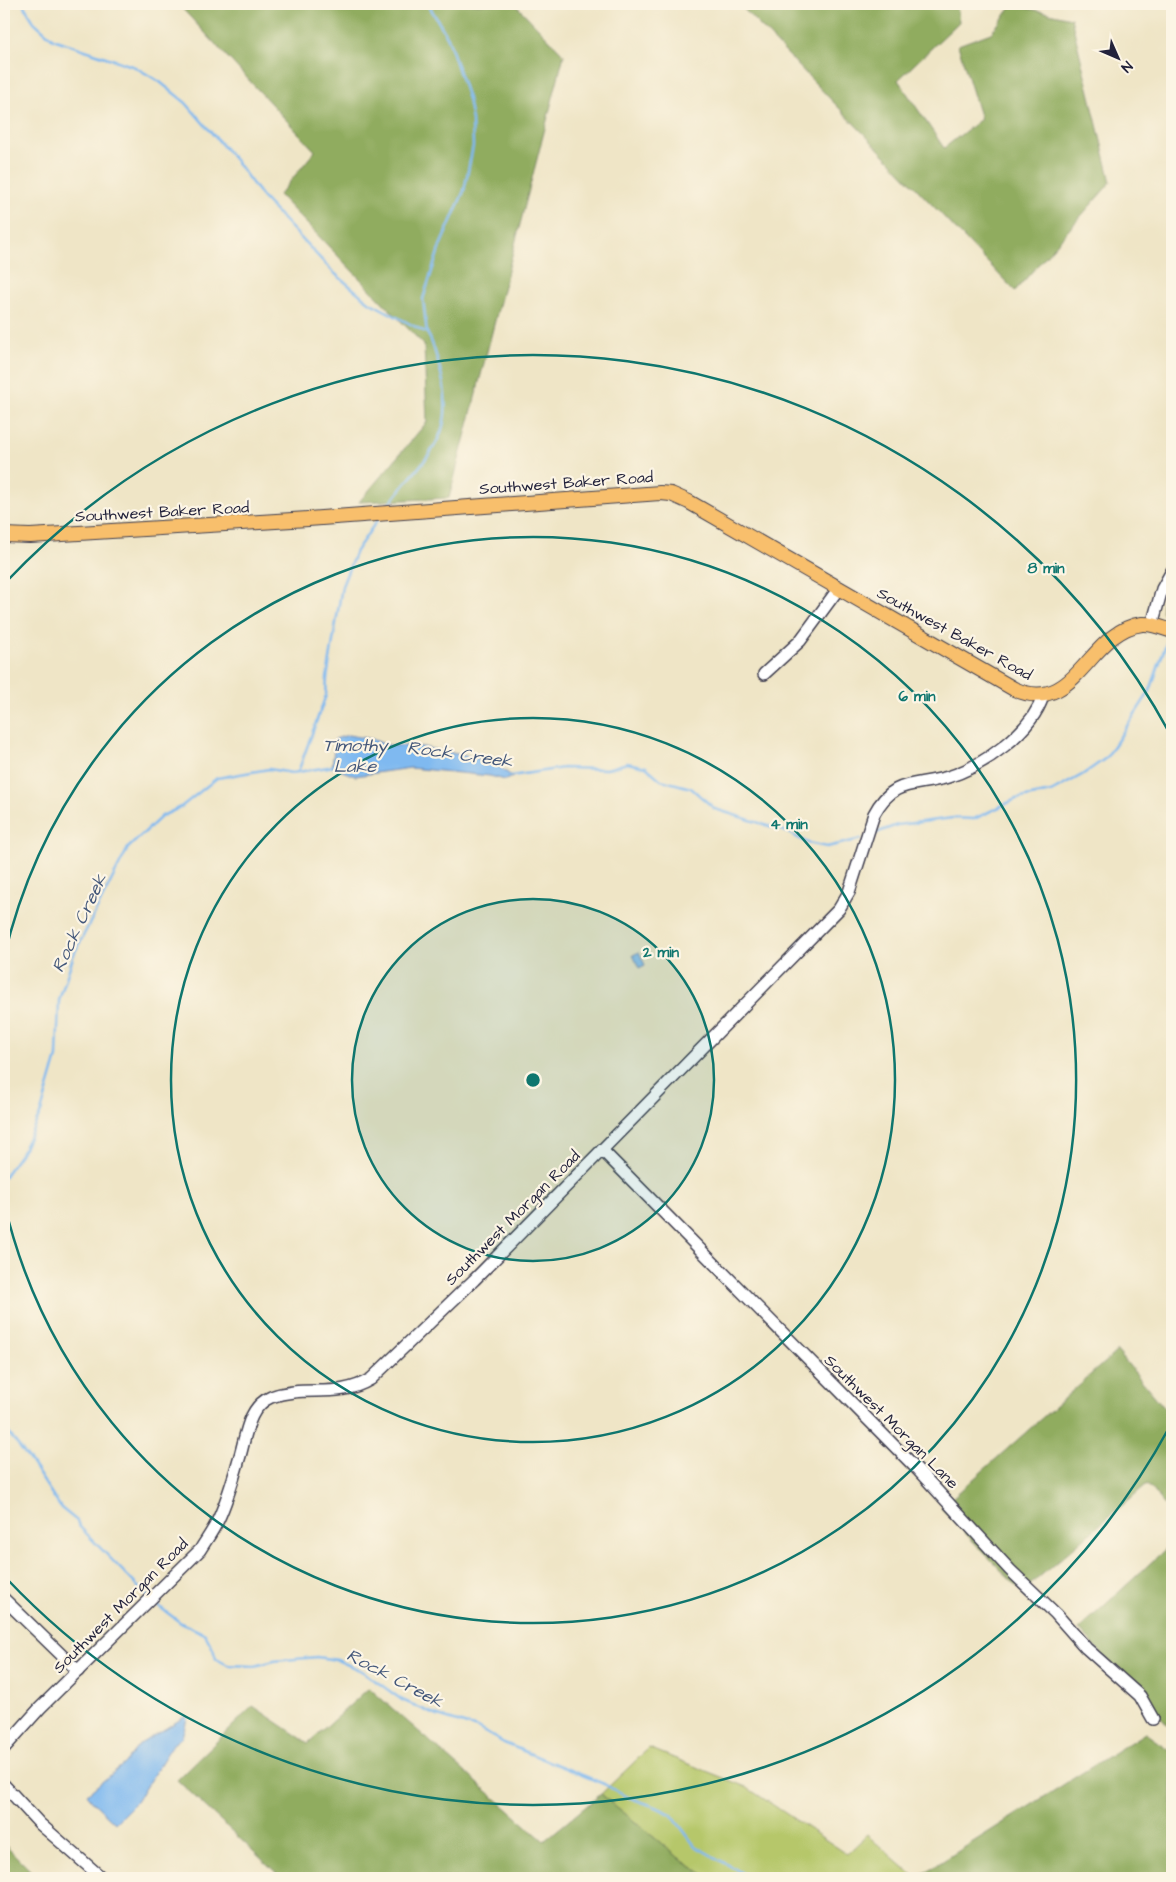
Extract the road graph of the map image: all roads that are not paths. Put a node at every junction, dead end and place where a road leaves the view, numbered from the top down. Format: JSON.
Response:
{"nodes":[{"id":1,"x":4,"y":535,"type":"edge"},
{"id":2,"x":1172,"y":570,"type":"edge"},
{"id":3,"x":839,"y":588,"type":"junction"},
{"id":4,"x":1152,"y":625,"type":"junction"},
{"id":5,"x":1172,"y":631,"type":"edge"},
{"id":6,"x":764,"y":674,"type":"dead end"},
{"id":7,"x":1044,"y":696,"type":"junction"},
{"id":8,"x":602,"y":1150,"type":"junction"},
{"id":9,"x":4,"y":1599,"type":"edge"},
{"id":10,"x":78,"y":1671,"type":"junction"},
{"id":11,"x":1153,"y":1719,"type":"dead end"},
{"id":12,"x":4,"y":1748,"type":"edge"},
{"id":13,"x":4,"y":1785,"type":"edge"},
{"id":14,"x":102,"y":1878,"type":"edge"}],
"edges":[{"from":1,"to":3,"type":"main road","name":"Southwest Baker Road"},
{"from":2,"to":4,"type":"street"},
{"from":3,"to":6,"type":"street"},
{"from":3,"to":7,"type":"main road","name":"Southwest Baker Road"},
{"from":4,"to":5,"type":"main road","name":"Southwest Baker Road"},
{"from":4,"to":7,"type":"main road","name":"Southwest Baker Road"},
{"from":7,"to":8,"type":"street","name":"Southwest Morgan Road"},
{"from":8,"to":10,"type":"street","name":"Southwest Morgan Road"},
{"from":8,"to":11,"type":"street","name":"Southwest Morgan Lane"},
{"from":9,"to":10,"type":"street"},
{"from":10,"to":12,"type":"street","name":"Southwest Morgan Road"},
{"from":13,"to":14,"type":"street"}]}
